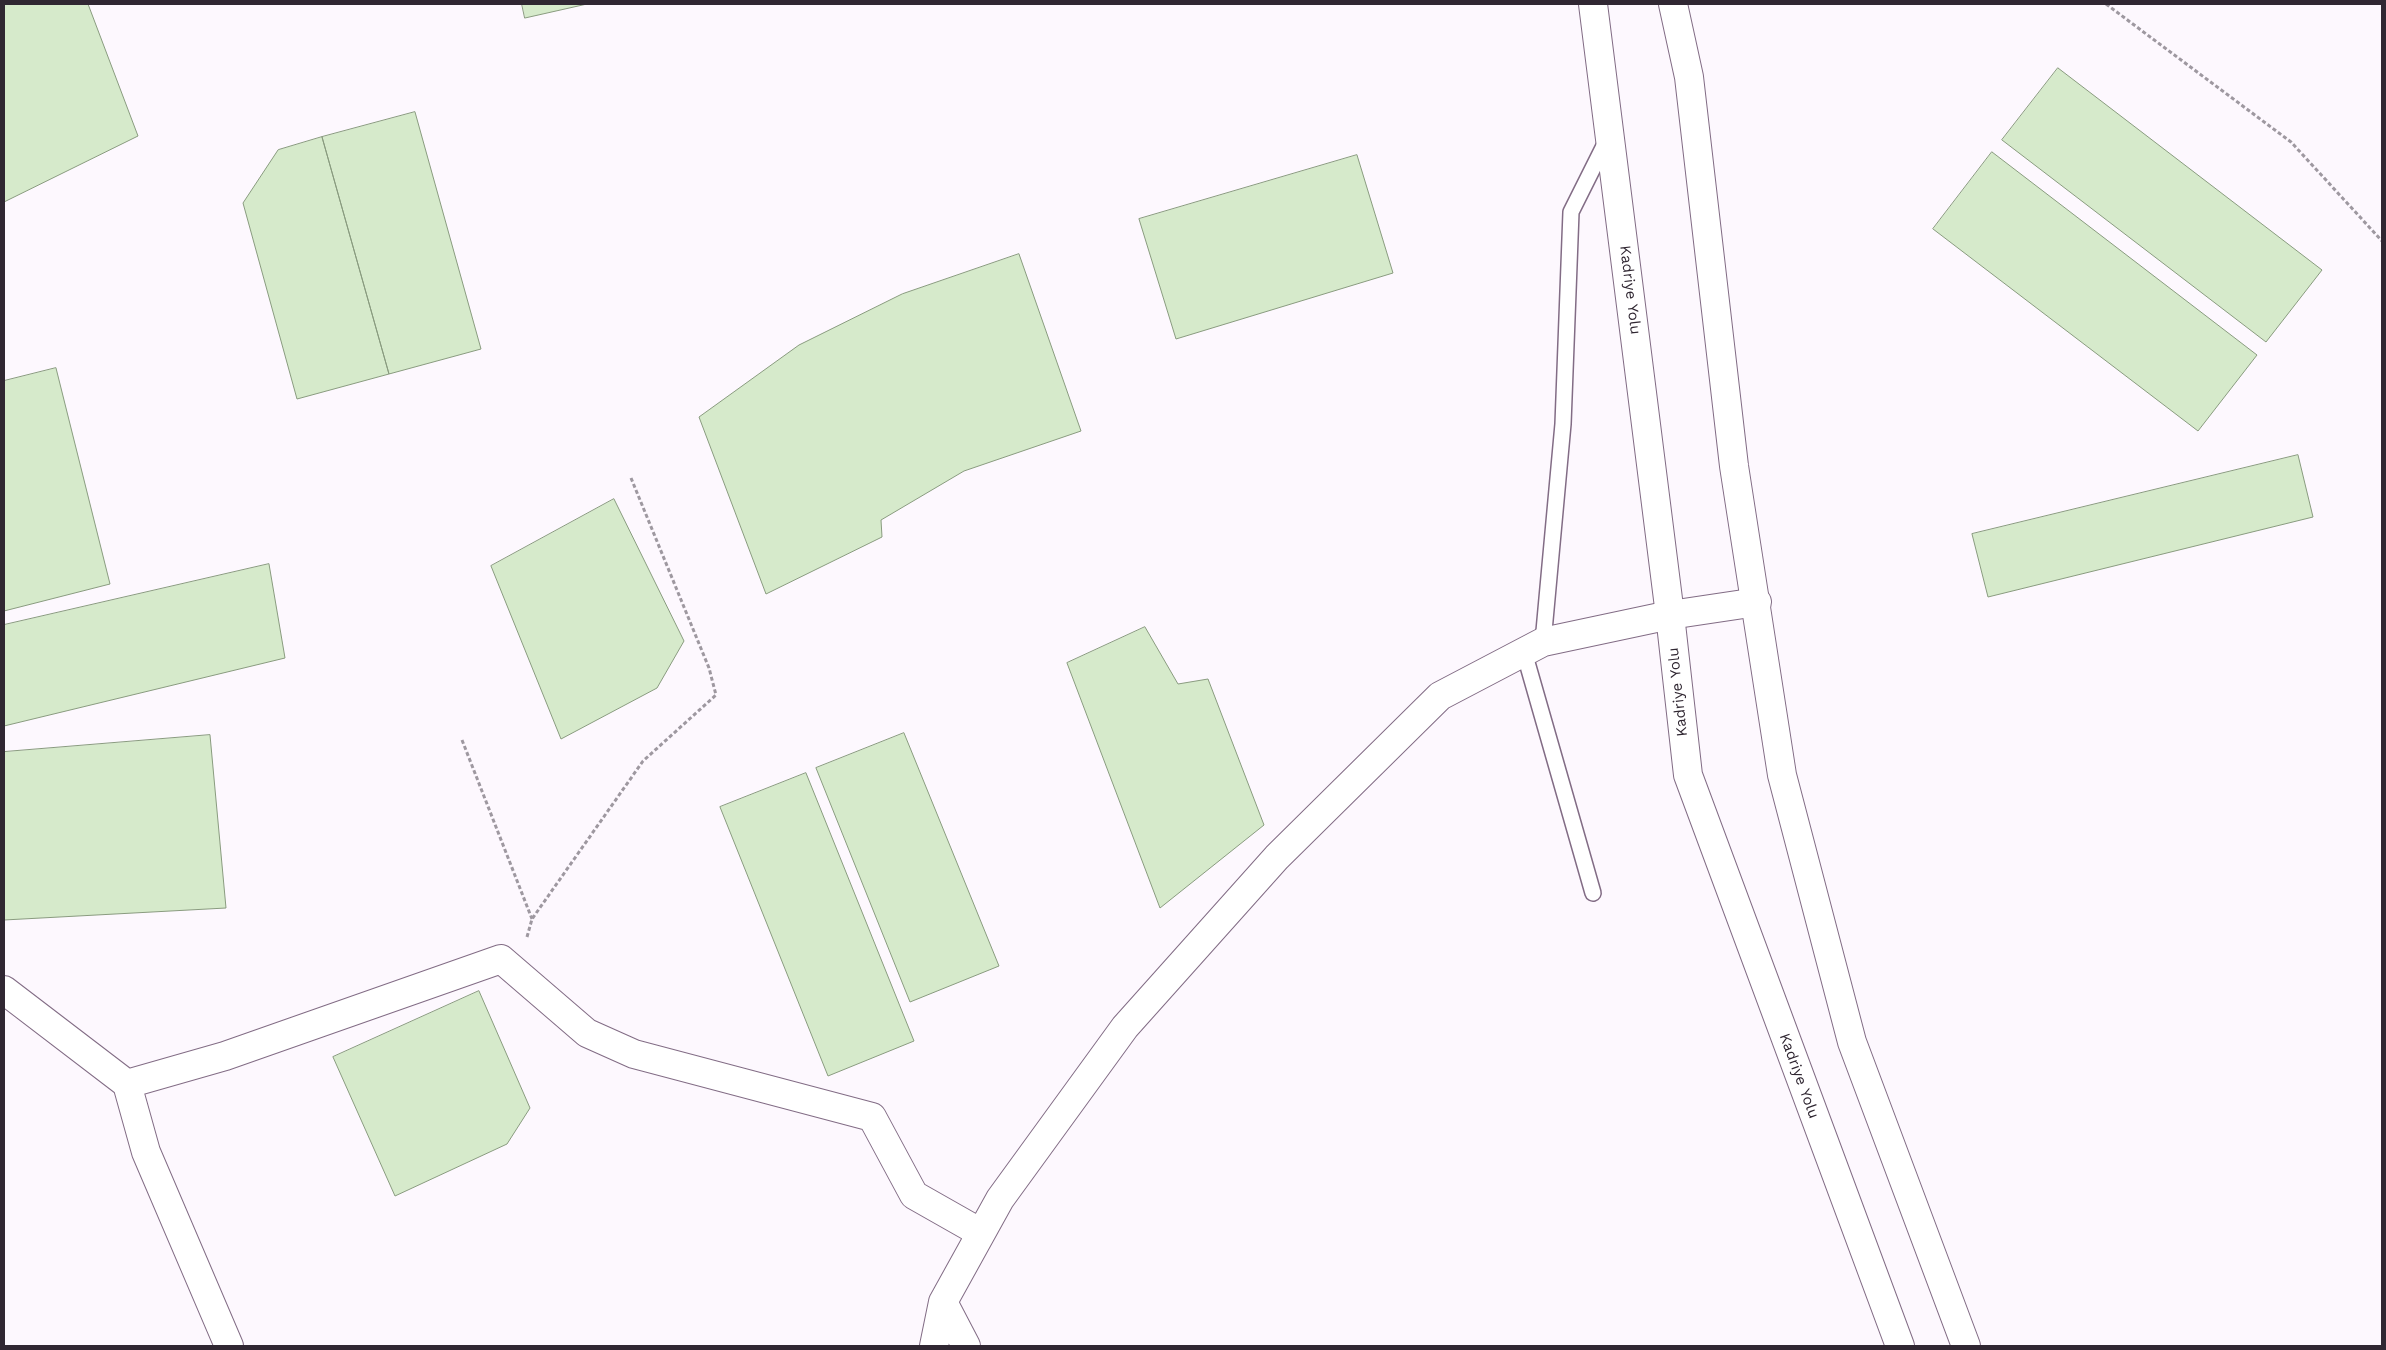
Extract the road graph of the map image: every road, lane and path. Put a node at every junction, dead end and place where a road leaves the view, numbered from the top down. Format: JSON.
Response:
{"nodes":[{"id":1,"x":1593,"y":4,"type":"edge"},
{"id":2,"x":1673,"y":4,"type":"edge"},
{"id":3,"x":2106,"y":4,"type":"edge"},
{"id":4,"x":1610,"y":132,"type":"junction"},
{"id":5,"x":2382,"y":240,"type":"edge"},
{"id":6,"x":630,"y":478,"type":"dead end"},
{"id":7,"x":1757,"y":602,"type":"junction"},
{"id":8,"x":1670,"y":616,"type":"junction"},
{"id":9,"x":1533,"y":647,"type":"junction"},
{"id":10,"x":462,"y":740,"type":"dead end"},
{"id":11,"x":1593,"y":893,"type":"dead end"},
{"id":12,"x":532,"y":919,"type":"junction"},
{"id":13,"x":517,"y":974,"type":"junction"},
{"id":14,"x":4,"y":990,"type":"edge"},
{"id":15,"x":127,"y":1084,"type":"junction"},
{"id":16,"x":980,"y":1233,"type":"junction"},
{"id":17,"x":943,"y":1302,"type":"junction"},
{"id":18,"x":228,"y":1346,"type":"edge"},
{"id":19,"x":934,"y":1346,"type":"edge"},
{"id":20,"x":966,"y":1346,"type":"edge"},
{"id":21,"x":1900,"y":1346,"type":"edge"},
{"id":22,"x":1966,"y":1346,"type":"edge"}],
"edges":[{"from":1,"to":4,"type":"main road","name":"Kadriye Yolu"},
{"from":2,"to":7,"type":"main road"},
{"from":3,"to":5,"type":"path"},
{"from":4,"to":8,"type":"main road","name":"Kadriye Yolu"},
{"from":4,"to":9,"type":"lane"},
{"from":6,"to":12,"type":"path"},
{"from":7,"to":8,"type":"main road"},
{"from":7,"to":22,"type":"main road"},
{"from":8,"to":9,"type":"main road"},
{"from":8,"to":21,"type":"main road","name":"Kadriye Yolu"},
{"from":9,"to":11,"type":"lane"},
{"from":9,"to":16,"type":"main road"},
{"from":10,"to":12,"type":"path"},
{"from":12,"to":13,"type":"path"},
{"from":13,"to":15,"type":"main road"},
{"from":13,"to":16,"type":"main road"},
{"from":14,"to":15,"type":"main road"},
{"from":15,"to":18,"type":"main road"},
{"from":16,"to":17,"type":"main road"},
{"from":17,"to":19,"type":"main road"},
{"from":17,"to":20,"type":"main road"}]}
